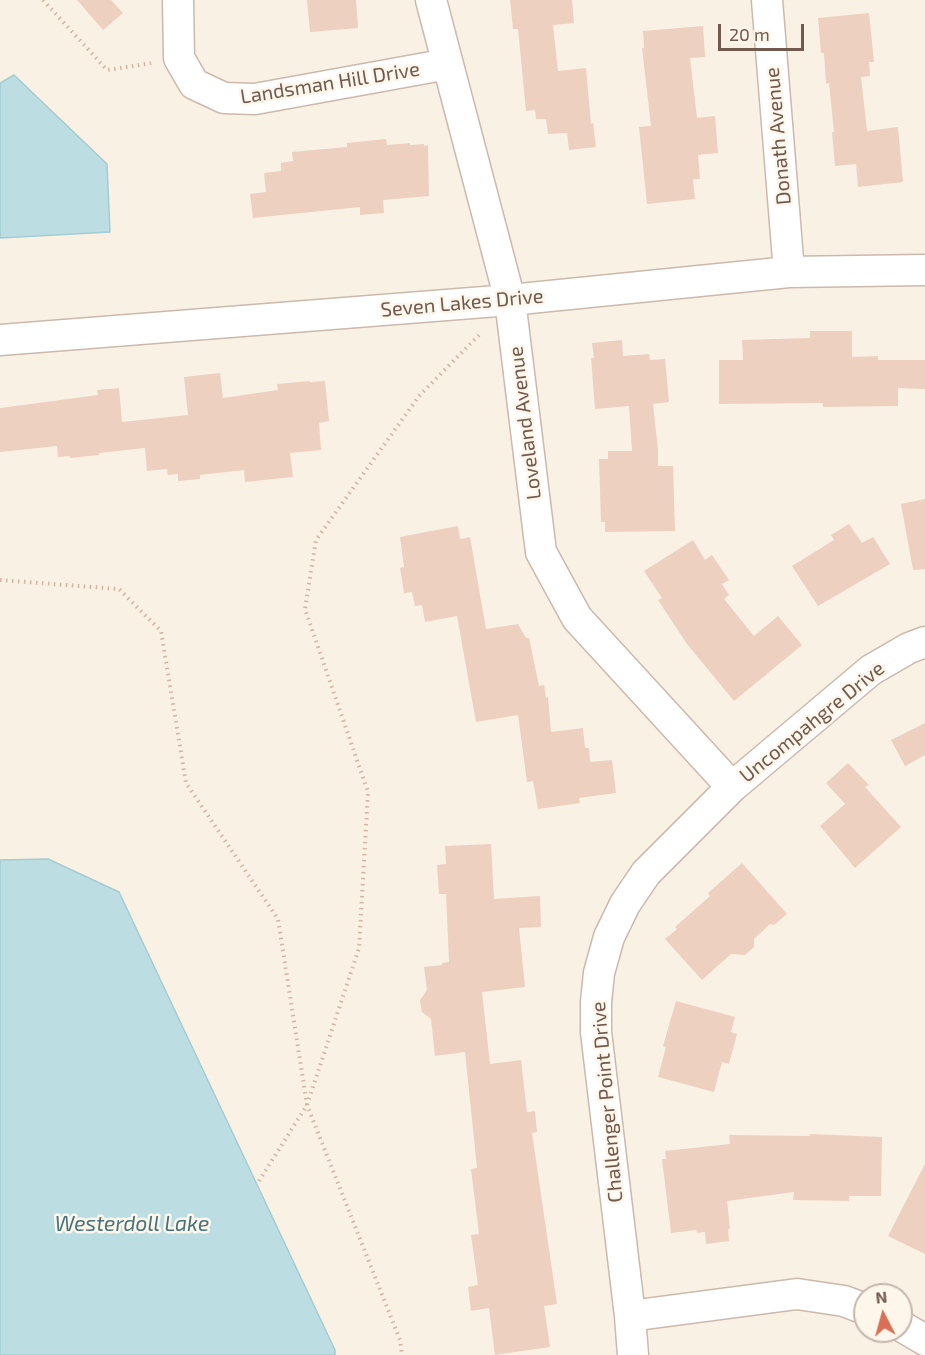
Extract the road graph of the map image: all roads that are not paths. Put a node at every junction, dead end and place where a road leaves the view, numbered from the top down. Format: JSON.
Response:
{"nodes":[{"id":1,"x":178,"y":0,"type":"edge"},
{"id":2,"x":431,"y":0,"type":"edge"},
{"id":3,"x":767,"y":0,"type":"edge"},
{"id":4,"x":448,"y":64,"type":"junction"},
{"id":5,"x":925,"y":270,"type":"edge"},
{"id":6,"x":789,"y":272,"type":"junction"},
{"id":7,"x":510,"y":300,"type":"junction"},
{"id":8,"x":0,"y":340,"type":"edge"},
{"id":9,"x":925,"y":642,"type":"edge"},
{"id":10,"x":732,"y":788,"type":"junction"},
{"id":11,"x":853,"y":1304,"type":"edge"},
{"id":12,"x":630,"y":1316,"type":"junction"},
{"id":13,"x":633,"y":1355,"type":"edge"}],
"edges":[{"from":1,"to":4,"type":"street","name":"Landsman Hill Drive"},
{"from":2,"to":4,"type":"street","name":"Loveland Avenue"},
{"from":3,"to":6,"type":"street","name":"Donath Avenue"},
{"from":4,"to":7,"type":"street","name":"Loveland Avenue"},
{"from":5,"to":6,"type":"street","name":"Seven Lakes Drive"},
{"from":6,"to":7,"type":"street","name":"Seven Lakes Drive"},
{"from":7,"to":8,"type":"street","name":"Seven Lakes Drive"},
{"from":7,"to":10,"type":"street","name":"Loveland Avenue"},
{"from":9,"to":10,"type":"street","name":"Uncompahgre Drive"},
{"from":10,"to":12,"type":"street","name":"Challenger Point Drive"},
{"from":11,"to":12,"type":"street"},
{"from":12,"to":13,"type":"street","name":"Challenger Point Drive"}]}
